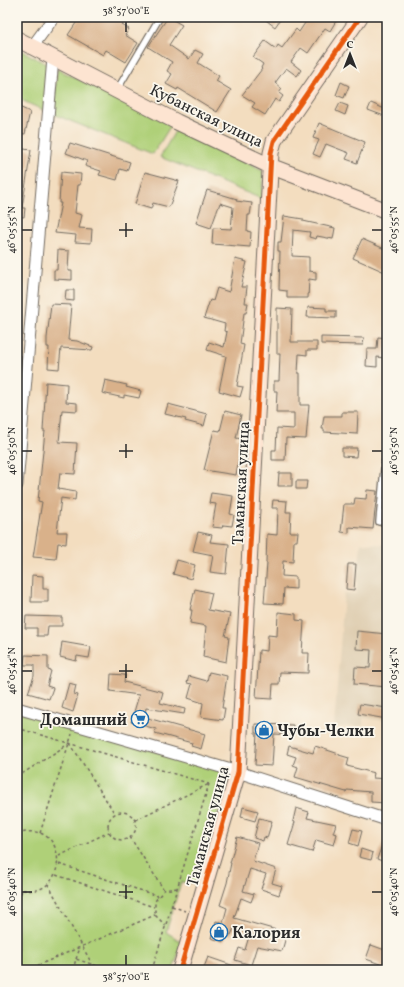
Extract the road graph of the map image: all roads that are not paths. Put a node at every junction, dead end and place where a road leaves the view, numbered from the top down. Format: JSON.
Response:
{"nodes":[{"id":1,"x":54,"y":17,"type":"edge"},
{"id":2,"x":160,"y":17,"type":"edge"},
{"id":3,"x":360,"y":17,"type":"edge"},
{"id":4,"x":17,"y":39,"type":"edge"},
{"id":5,"x":32,"y":47,"type":"junction"},
{"id":6,"x":53,"y":58,"type":"junction"},
{"id":7,"x":117,"y":90,"type":"junction"},
{"id":8,"x":270,"y":166,"type":"junction"},
{"id":9,"x":387,"y":211,"type":"edge"},
{"id":10,"x":387,"y":437,"type":"edge"},
{"id":11,"x":17,"y":485,"type":"edge"},
{"id":12,"x":379,"y":522,"type":"dead end"},
{"id":13,"x":17,"y":708,"type":"edge"},
{"id":14,"x":238,"y":772,"type":"junction"},
{"id":15,"x":387,"y":820,"type":"edge"},
{"id":16,"x":180,"y":970,"type":"edge"}],
"edges":[{"from":1,"to":5,"type":"street"},
{"from":2,"to":7,"type":"lane"},
{"from":3,"to":8,"type":"street","name":"Таманская улица"},
{"from":4,"to":5,"type":"street","name":"Кубанская улица"},
{"from":5,"to":6,"type":"street","name":"Кубанская улица"},
{"from":6,"to":7,"type":"street","name":"Кубанская улица"},
{"from":6,"to":11,"type":"street"},
{"from":7,"to":8,"type":"street","name":"Кубанская улица"},
{"from":8,"to":9,"type":"street","name":"Кубанская улица"},
{"from":8,"to":14,"type":"street","name":"Таманская улица"},
{"from":10,"to":12,"type":"lane"},
{"from":13,"to":14,"type":"street"},
{"from":14,"to":15,"type":"street"},
{"from":14,"to":16,"type":"street","name":"Таманская улица"}]}
